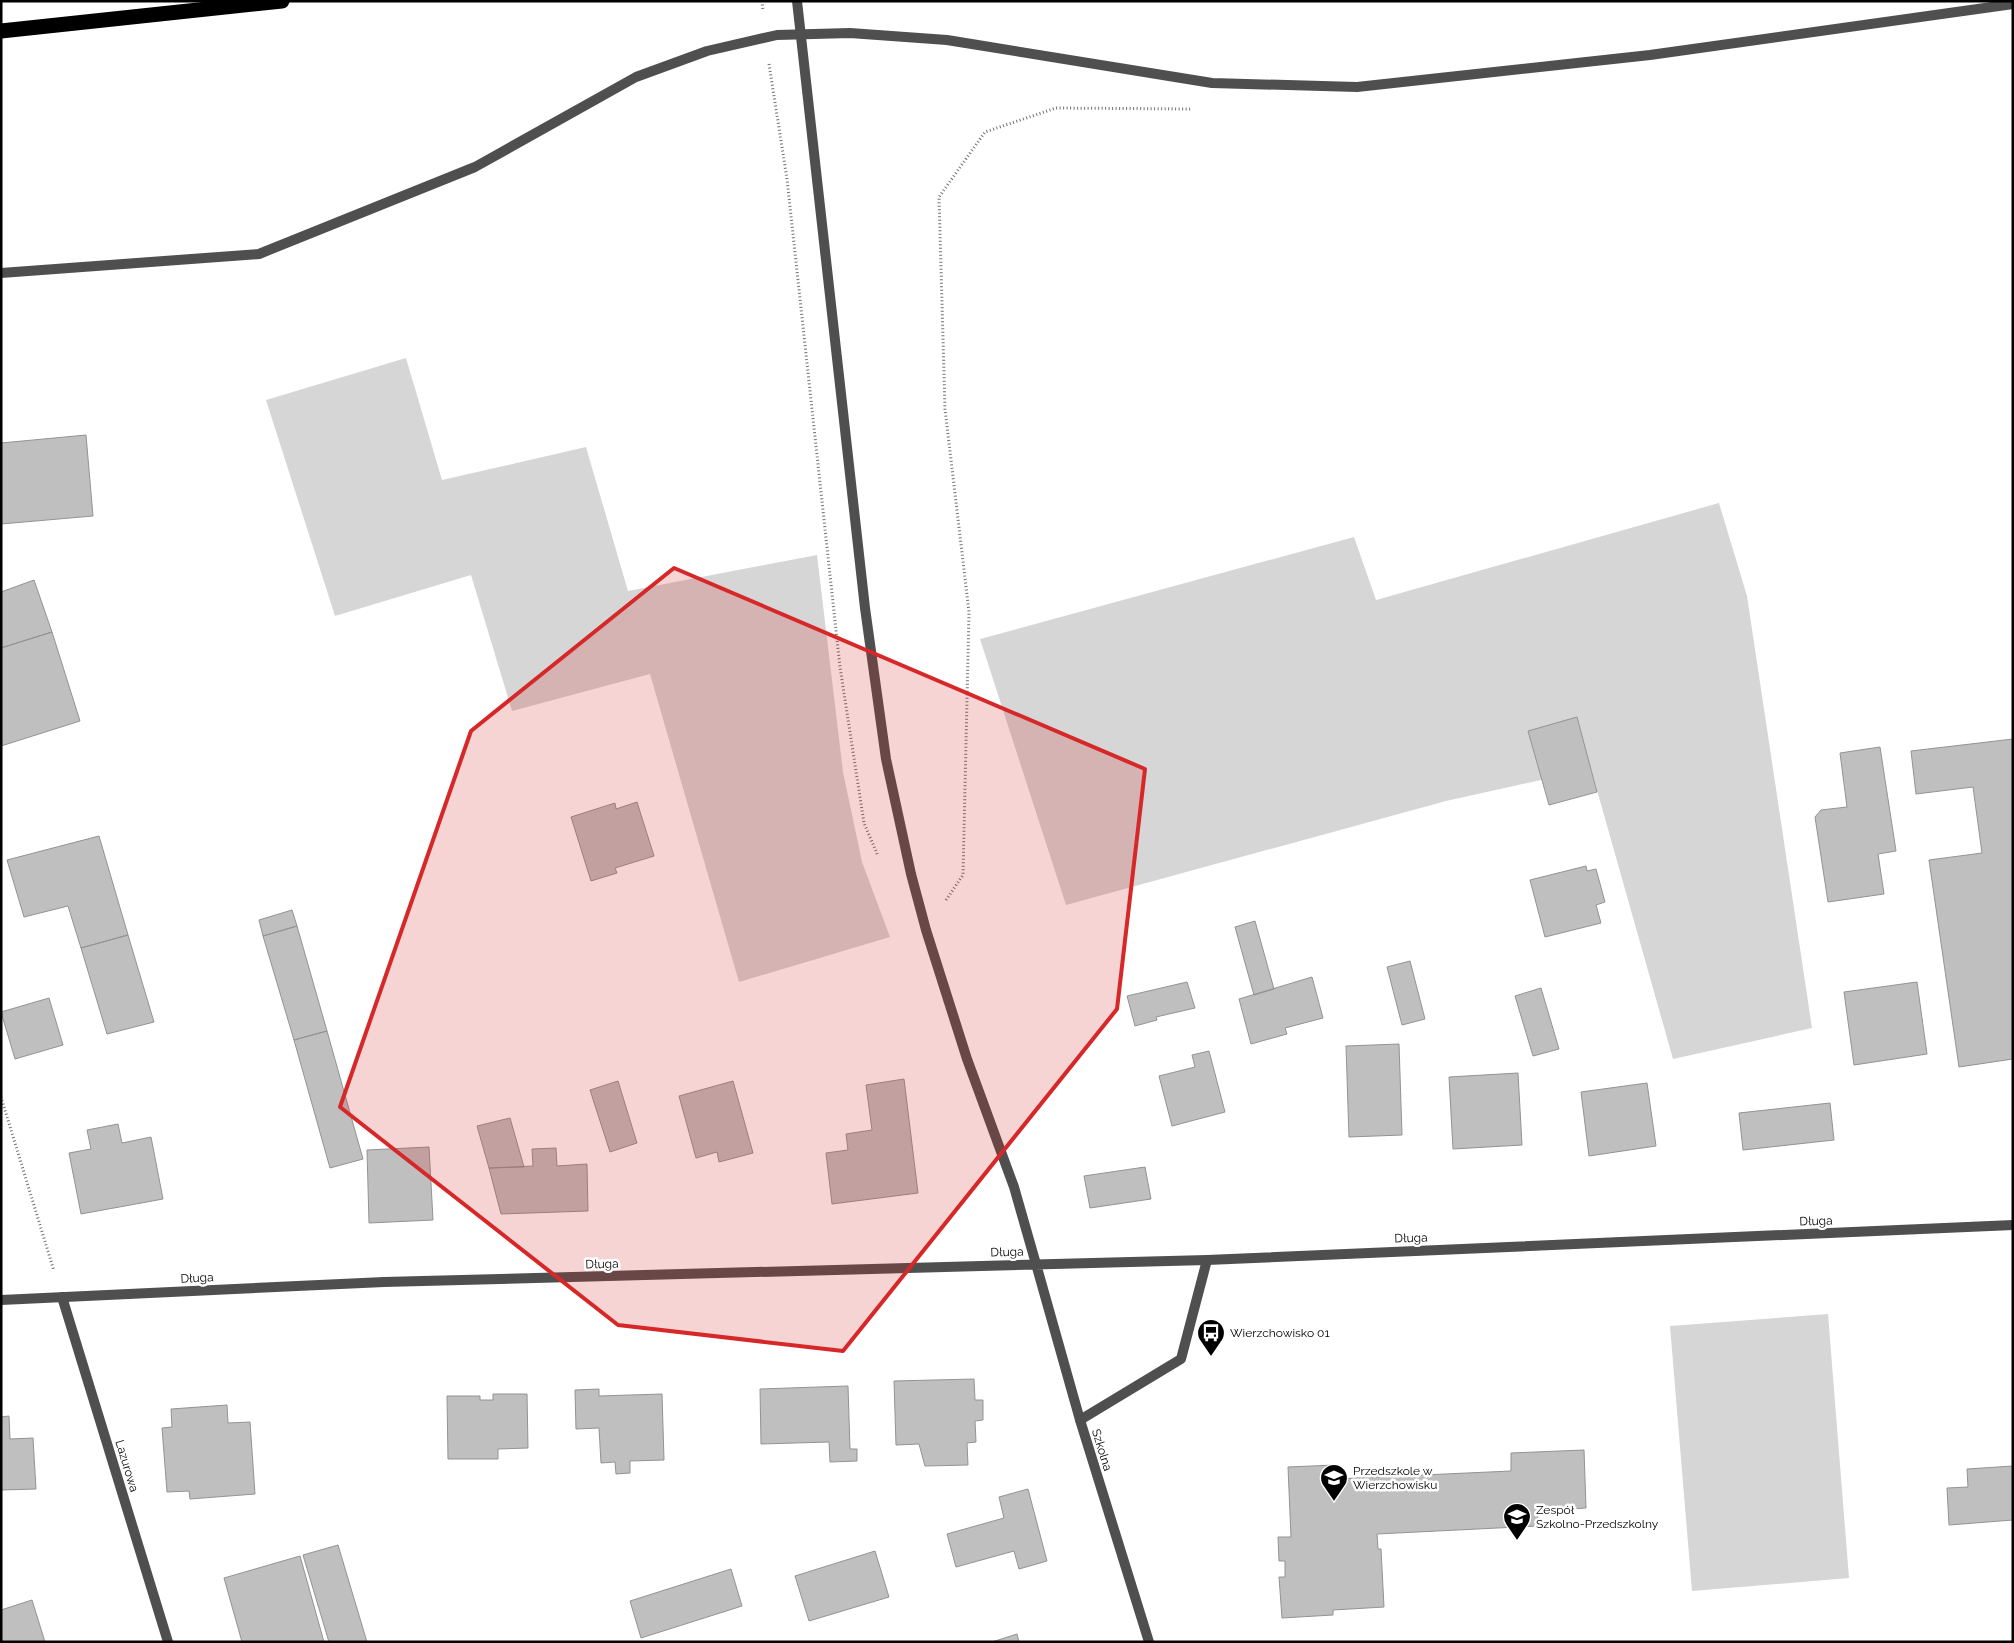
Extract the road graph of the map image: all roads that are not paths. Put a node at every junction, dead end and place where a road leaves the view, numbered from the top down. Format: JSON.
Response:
{"nodes":[{"id":1,"x":282,"y":1,"type":"edge"},
{"id":2,"x":797,"y":1,"type":"edge"},
{"id":3,"x":2013,"y":4,"type":"edge"},
{"id":4,"x":1,"y":31,"type":"edge"},
{"id":5,"x":1,"y":273,"type":"edge"},
{"id":6,"x":2013,"y":1225,"type":"edge"},
{"id":7,"x":1207,"y":1260,"type":"junction"},
{"id":8,"x":1036,"y":1264,"type":"junction"},
{"id":9,"x":62,"y":1297,"type":"junction"},
{"id":10,"x":1,"y":1300,"type":"edge"},
{"id":11,"x":1080,"y":1420,"type":"junction"},
{"id":12,"x":168,"y":1642,"type":"edge"},
{"id":13,"x":1149,"y":1642,"type":"edge"}],
"edges":[{"from":1,"to":4,"type":"highway"},
{"from":2,"to":8,"type":"street","name":"Szkolna"},
{"from":3,"to":5,"type":"street"},
{"from":6,"to":7,"type":"street","name":"Długa"},
{"from":7,"to":8,"type":"street","name":"Długa"},
{"from":7,"to":11,"type":"street"},
{"from":8,"to":9,"type":"street","name":"Długa"},
{"from":8,"to":11,"type":"street","name":"Szkolna"},
{"from":9,"to":10,"type":"street","name":"Długa"},
{"from":9,"to":12,"type":"street","name":"Lazurowa"},
{"from":11,"to":13,"type":"street","name":"Szkolna"}]}
